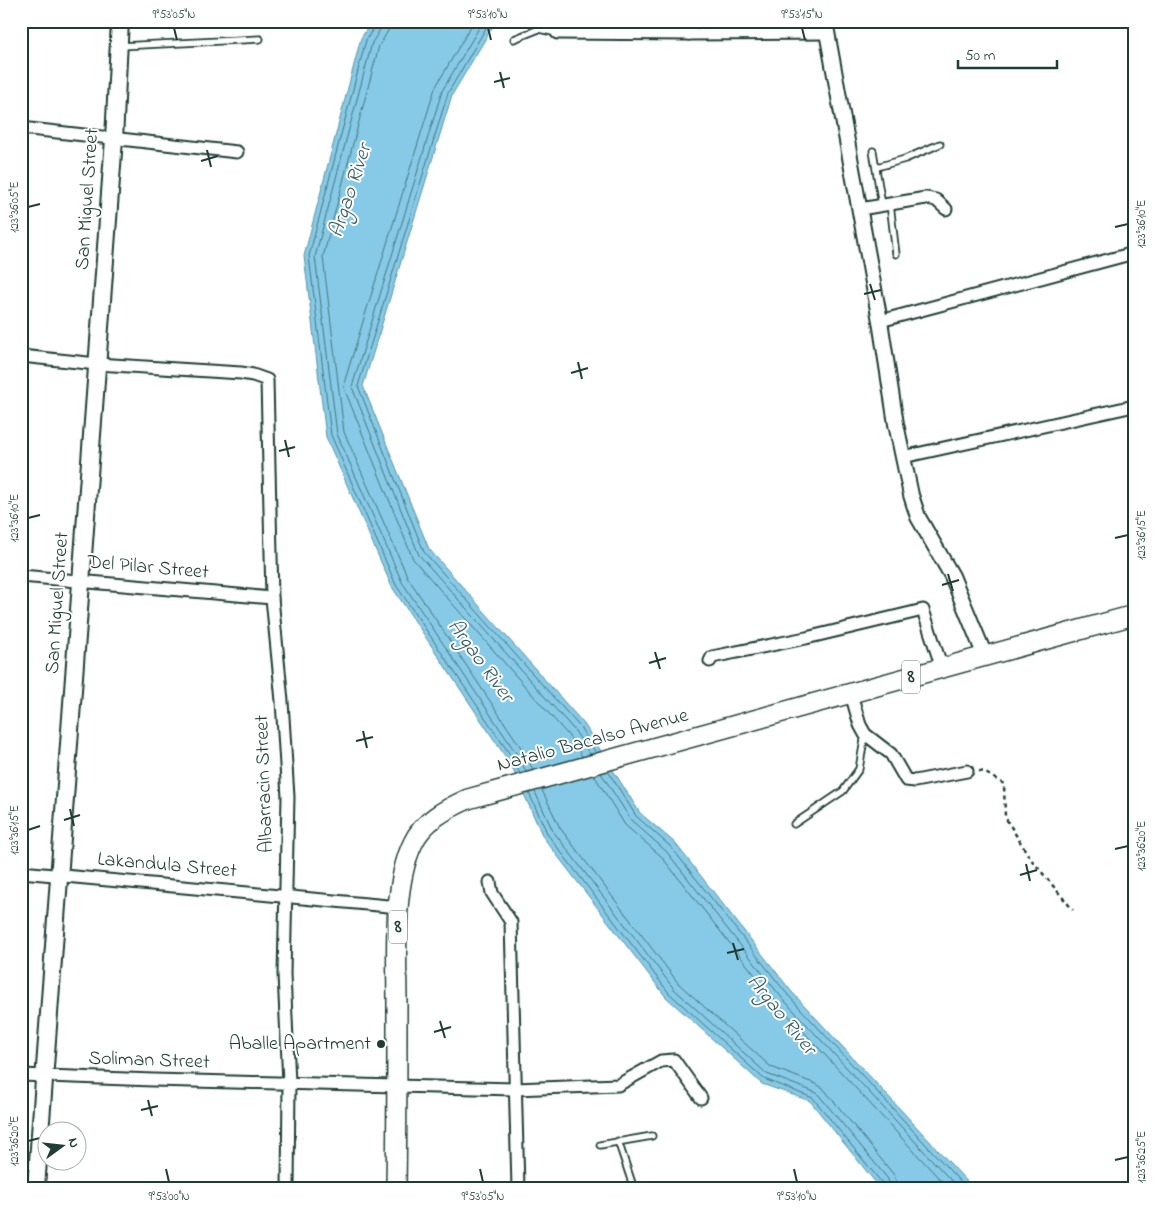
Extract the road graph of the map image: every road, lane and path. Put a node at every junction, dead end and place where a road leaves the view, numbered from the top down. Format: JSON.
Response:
{"nodes":[{"id":1,"x":120,"y":21,"type":"edge"},
{"id":2,"x":689,"y":21,"type":"edge"},
{"id":3,"x":557,"y":27,"type":"edge"},
{"id":4,"x":826,"y":27,"type":"edge"},
{"id":5,"x":689,"y":34,"type":"junction"},
{"id":6,"x":260,"y":39,"type":"dead end"},
{"id":7,"x":514,"y":39,"type":"dead end"},
{"id":8,"x":119,"y":46,"type":"junction"},
{"id":9,"x":21,"y":128,"type":"edge"},
{"id":10,"x":114,"y":139,"type":"junction"},
{"id":11,"x":940,"y":144,"type":"dead end"},
{"id":12,"x":873,"y":150,"type":"dead end"},
{"id":13,"x":237,"y":152,"type":"dead end"},
{"id":14,"x":876,"y":167,"type":"junction"},
{"id":15,"x":886,"y":204,"type":"junction"},
{"id":16,"x":860,"y":209,"type":"junction"},
{"id":17,"x":946,"y":209,"type":"dead end"},
{"id":18,"x":1134,"y":253,"type":"edge"},
{"id":19,"x":896,"y":254,"type":"dead end"},
{"id":20,"x":880,"y":321,"type":"junction"},
{"id":21,"x":21,"y":356,"type":"edge"},
{"id":22,"x":97,"y":364,"type":"junction"},
{"id":23,"x":1134,"y":406,"type":"edge"},
{"id":24,"x":902,"y":457,"type":"junction"},
{"id":25,"x":21,"y":576,"type":"edge"},
{"id":26,"x":81,"y":580,"type":"junction"},
{"id":27,"x":272,"y":598,"type":"junction"},
{"id":28,"x":1134,"y":615,"type":"edge"},
{"id":29,"x":985,"y":656,"type":"junction"},
{"id":30,"x":710,"y":661,"type":"dead end"},
{"id":31,"x":942,"y":668,"type":"junction"},
{"id":32,"x":851,"y":694,"type":"junction"},
{"id":33,"x":865,"y":734,"type":"junction"},
{"id":34,"x":967,"y":770,"type":"joint"},
{"id":35,"x":794,"y":824,"type":"dead end"},
{"id":36,"x":21,"y":872,"type":"edge"},
{"id":37,"x":60,"y":875,"type":"junction"},
{"id":38,"x":490,"y":882,"type":"dead end"},
{"id":39,"x":285,"y":896,"type":"junction"},
{"id":40,"x":399,"y":906,"type":"junction"},
{"id":41,"x":1073,"y":910,"type":"dead end"},
{"id":42,"x":21,"y":1075,"type":"edge"},
{"id":43,"x":44,"y":1075,"type":"junction"},
{"id":44,"x":288,"y":1083,"type":"junction"},
{"id":45,"x":397,"y":1086,"type":"junction"},
{"id":46,"x":515,"y":1089,"type":"junction"},
{"id":47,"x":701,"y":1098,"type":"dead end"},
{"id":48,"x":652,"y":1136,"type":"dead end"},
{"id":49,"x":618,"y":1141,"type":"junction"},
{"id":50,"x":600,"y":1145,"type":"dead end"},
{"id":51,"x":36,"y":1188,"type":"edge"},
{"id":52,"x":288,"y":1188,"type":"edge"},
{"id":53,"x":396,"y":1188,"type":"edge"},
{"id":54,"x":518,"y":1188,"type":"edge"},
{"id":55,"x":632,"y":1188,"type":"edge"}],
"edges":[{"from":1,"to":8,"type":"main road","name":"San Miguel Street"},
{"from":2,"to":5,"type":"street"},
{"from":3,"to":5,"type":"street"},
{"from":3,"to":7,"type":"lane"},
{"from":4,"to":5,"type":"street"},
{"from":4,"to":16,"type":"street"},
{"from":6,"to":8,"type":"lane"},
{"from":8,"to":10,"type":"main road","name":"San Miguel Street"},
{"from":9,"to":10,"type":"street"},
{"from":10,"to":13,"type":"street"},
{"from":10,"to":22,"type":"main road","name":"San Miguel Street"},
{"from":11,"to":14,"type":"lane"},
{"from":12,"to":14,"type":"lane"},
{"from":14,"to":15,"type":"lane"},
{"from":15,"to":16,"type":"street"},
{"from":15,"to":17,"type":"street"},
{"from":15,"to":19,"type":"lane"},
{"from":16,"to":20,"type":"street"},
{"from":18,"to":20,"type":"street"},
{"from":20,"to":24,"type":"street"},
{"from":21,"to":22,"type":"street"},
{"from":22,"to":26,"type":"main road","name":"San Miguel Street"},
{"from":22,"to":27,"type":"street","name":"Albarracin Street"},
{"from":23,"to":24,"type":"street"},
{"from":24,"to":29,"type":"street"},
{"from":25,"to":26,"type":"street","name":"Del Pilar Street"},
{"from":26,"to":27,"type":"street","name":"Del Pilar Street"},
{"from":26,"to":37,"type":"main road","name":"San Miguel Street"},
{"from":27,"to":39,"type":"street","name":"Albarracin Street"},
{"from":28,"to":29,"type":"highway","name":"Natalio Bacalso Avenue","number":"8"},
{"from":29,"to":31,"type":"highway","name":"Natalio Bacalso Avenue","number":"8"},
{"from":30,"to":31,"type":"street"},
{"from":31,"to":32,"type":"highway","name":"Natalio Bacalso Avenue","number":"8"},
{"from":32,"to":33,"type":"street"},
{"from":32,"to":40,"type":"highway","name":"Natalio Bacalso Avenue","number":"8"},
{"from":33,"to":34,"type":"street"},
{"from":33,"to":35,"type":"lane"},
{"from":34,"to":41,"type":"path"},
{"from":36,"to":37,"type":"street","name":"Lakandula Street"},
{"from":37,"to":39,"type":"street","name":"Lakandula Street"},
{"from":37,"to":43,"type":"main road","name":"San Miguel Street"},
{"from":38,"to":46,"type":"street"},
{"from":39,"to":40,"type":"street","name":"Lakandula Street"},
{"from":39,"to":44,"type":"street","name":"Albarracin Street"},
{"from":40,"to":45,"type":"highway","name":"Natalio Bacalso Avenue","number":"8"},
{"from":42,"to":43,"type":"street","name":"Soliman Street"},
{"from":43,"to":44,"type":"street","name":"Soliman Street"},
{"from":43,"to":51,"type":"main road","name":"San Miguel Street"},
{"from":44,"to":45,"type":"street","name":"Soliman Street"},
{"from":44,"to":52,"type":"street","name":"Albarracin Street"},
{"from":45,"to":46,"type":"street","name":"Soliman Street"},
{"from":45,"to":53,"type":"highway","name":"Natalio Bacalso Avenue","number":"8"},
{"from":46,"to":47,"type":"street","name":"Soliman Street"},
{"from":46,"to":54,"type":"street"},
{"from":48,"to":49,"type":"lane"},
{"from":49,"to":50,"type":"lane"},
{"from":49,"to":55,"type":"lane"}]}
